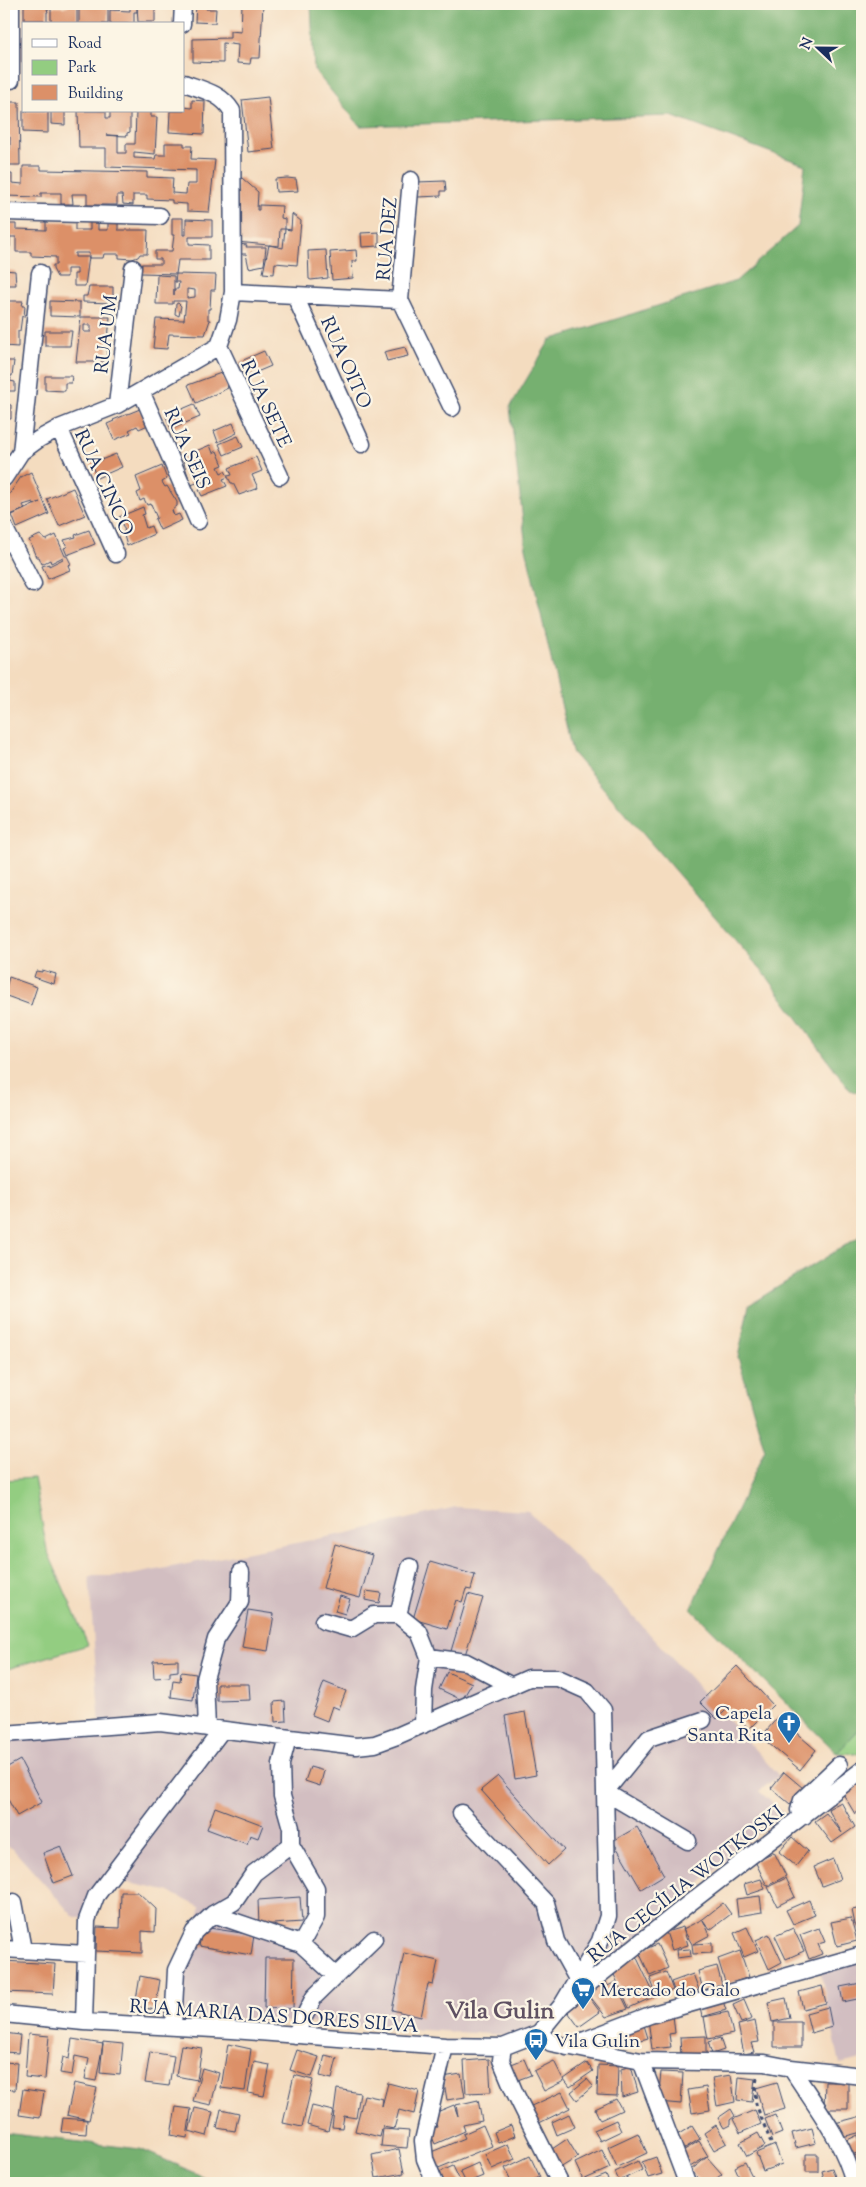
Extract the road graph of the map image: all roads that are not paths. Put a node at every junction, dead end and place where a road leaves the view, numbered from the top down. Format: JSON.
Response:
{"nodes":[{"id":1,"x":11,"y":4,"type":"edge"},
{"id":2,"x":183,"y":4,"type":"edge"},
{"id":3,"x":182,"y":22,"type":"edge"},
{"id":4,"x":13,"y":80,"type":"edge"},
{"id":5,"x":185,"y":83,"type":"edge"},
{"id":6,"x":411,"y":180,"type":"dead end"},
{"id":7,"x":4,"y":212,"type":"edge"},
{"id":8,"x":160,"y":216,"type":"dead end"},
{"id":9,"x":133,"y":268,"type":"dead end"},
{"id":10,"x":40,"y":273,"type":"dead end"},
{"id":11,"x":233,"y":292,"type":"junction"},
{"id":12,"x":295,"y":296,"type":"junction"},
{"id":13,"x":400,"y":300,"type":"junction"},
{"id":14,"x":218,"y":346,"type":"junction"},
{"id":15,"x":141,"y":391,"type":"junction"},
{"id":16,"x":117,"y":405,"type":"junction"},
{"id":17,"x":452,"y":408,"type":"dead end"},
{"id":18,"x":58,"y":428,"type":"junction"},
{"id":19,"x":362,"y":444,"type":"dead end"},
{"id":20,"x":21,"y":452,"type":"junction"},
{"id":21,"x":280,"y":476,"type":"dead end"},
{"id":22,"x":4,"y":478,"type":"edge"},
{"id":23,"x":198,"y":521,"type":"dead end"},
{"id":24,"x":4,"y":527,"type":"edge"},
{"id":25,"x":116,"y":554,"type":"dead end"},
{"id":26,"x":33,"y":584,"type":"dead end"},
{"id":27,"x":410,"y":1567,"type":"dead end"},
{"id":28,"x":241,"y":1572,"type":"dead end"},
{"id":29,"x":398,"y":1616,"type":"junction"},
{"id":30,"x":324,"y":1621,"type":"dead end"},
{"id":31,"x":429,"y":1657,"type":"junction"},
{"id":32,"x":512,"y":1686,"type":"junction"},
{"id":33,"x":703,"y":1720,"type":"dead end"},
{"id":34,"x":423,"y":1725,"type":"junction"},
{"id":35,"x":214,"y":1729,"type":"junction"},
{"id":36,"x":4,"y":1734,"type":"edge"},
{"id":37,"x":288,"y":1738,"type":"junction"},
{"id":38,"x":839,"y":1765,"type":"dead end"},
{"id":39,"x":862,"y":1770,"type":"edge"},
{"id":40,"x":605,"y":1792,"type":"junction"},
{"id":41,"x":461,"y":1813,"type":"dead end"},
{"id":42,"x":804,"y":1816,"type":"junction"},
{"id":43,"x":688,"y":1841,"type":"dead end"},
{"id":44,"x":291,"y":1846,"type":"junction"},
{"id":45,"x":14,"y":1902,"type":"dead end"},
{"id":46,"x":213,"y":1914,"type":"junction"},
{"id":47,"x":374,"y":1939,"type":"dead end"},
{"id":48,"x":301,"y":1944,"type":"junction"},
{"id":49,"x":4,"y":1949,"type":"edge"},
{"id":50,"x":22,"y":1950,"type":"junction"},
{"id":51,"x":86,"y":1954,"type":"junction"},
{"id":52,"x":862,"y":1955,"type":"edge"},
{"id":53,"x":336,"y":1976,"type":"junction"},
{"id":54,"x":578,"y":1978,"type":"junction"},
{"id":55,"x":562,"y":2005,"type":"junction"},
{"id":56,"x":4,"y":2014,"type":"edge"},
{"id":57,"x":84,"y":2022,"type":"junction"},
{"id":58,"x":173,"y":2027,"type":"junction"},
{"id":59,"x":538,"y":2033,"type":"junction"},
{"id":60,"x":295,"y":2035,"type":"junction"},
{"id":61,"x":444,"y":2046,"type":"junction"},
{"id":62,"x":503,"y":2047,"type":"junction"},
{"id":63,"x":567,"y":2047,"type":"junction"},
{"id":64,"x":641,"y":2061,"type":"junction"},
{"id":65,"x":791,"y":2068,"type":"junction"},
{"id":66,"x":862,"y":2076,"type":"edge"},
{"id":67,"x":435,"y":2183,"type":"edge"},
{"id":68,"x":560,"y":2183,"type":"edge"},
{"id":69,"x":687,"y":2183,"type":"edge"},
{"id":70,"x":854,"y":2183,"type":"edge"}],
"edges":[{"from":1,"to":4,"type":"street"},
{"from":2,"to":3,"type":"street"},
{"from":5,"to":11,"type":"street"},
{"from":6,"to":13,"type":"street","name":"RUA DEZ"},
{"from":7,"to":8,"type":"street"},
{"from":9,"to":16,"type":"street","name":"RUA UM"},
{"from":10,"to":20,"type":"street"},
{"from":11,"to":12,"type":"street"},
{"from":11,"to":14,"type":"street"},
{"from":12,"to":13,"type":"street"},
{"from":12,"to":19,"type":"street","name":"RUA OITO"},
{"from":13,"to":17,"type":"street"},
{"from":14,"to":15,"type":"street"},
{"from":14,"to":21,"type":"street","name":"RUA SETE"},
{"from":15,"to":16,"type":"street"},
{"from":15,"to":23,"type":"street","name":"RUA SEIS"},
{"from":16,"to":18,"type":"street"},
{"from":18,"to":20,"type":"street"},
{"from":18,"to":25,"type":"street","name":"RUA CINCO"},
{"from":20,"to":22,"type":"street"},
{"from":24,"to":26,"type":"street"},
{"from":27,"to":29,"type":"street"},
{"from":28,"to":35,"type":"street"},
{"from":29,"to":30,"type":"street"},
{"from":29,"to":31,"type":"street"},
{"from":31,"to":32,"type":"street"},
{"from":31,"to":34,"type":"street"},
{"from":32,"to":34,"type":"street"},
{"from":32,"to":40,"type":"street"},
{"from":33,"to":40,"type":"street"},
{"from":34,"to":37,"type":"street"},
{"from":35,"to":36,"type":"street"},
{"from":35,"to":37,"type":"street"},
{"from":35,"to":51,"type":"street"},
{"from":37,"to":44,"type":"street"},
{"from":38,"to":42,"type":"street"},
{"from":39,"to":42,"type":"street","name":"RUA CECÍLIA WOTKOSKI"},
{"from":40,"to":43,"type":"street"},
{"from":40,"to":54,"type":"street"},
{"from":41,"to":54,"type":"street"},
{"from":42,"to":55,"type":"street","name":"RUA CECÍLIA WOTKOSKI"},
{"from":44,"to":46,"type":"street"},
{"from":44,"to":48,"type":"street"},
{"from":45,"to":50,"type":"street"},
{"from":46,"to":48,"type":"street"},
{"from":46,"to":58,"type":"street"},
{"from":47,"to":53,"type":"street"},
{"from":48,"to":53,"type":"street"},
{"from":49,"to":50,"type":"street"},
{"from":50,"to":51,"type":"street"},
{"from":51,"to":57,"type":"street"},
{"from":52,"to":63,"type":"street"},
{"from":53,"to":60,"type":"street"},
{"from":54,"to":55,"type":"street"},
{"from":55,"to":59,"type":"street","name":"RUA CECÍLIA WOTKOSKI"},
{"from":56,"to":57,"type":"street","name":"RUA MARIA DAS DORES SILVA"},
{"from":57,"to":58,"type":"street","name":"RUA MARIA DAS DORES SILVA"},
{"from":58,"to":60,"type":"street","name":"RUA MARIA DAS DORES SILVA"},
{"from":59,"to":62,"type":"street","name":"RUA MARIA DAS DORES SILVA"},
{"from":59,"to":63,"type":"street"},
{"from":60,"to":61,"type":"street","name":"RUA MARIA DAS DORES SILVA"},
{"from":61,"to":62,"type":"street","name":"RUA MARIA DAS DORES SILVA"},
{"from":61,"to":67,"type":"street"},
{"from":62,"to":68,"type":"street"},
{"from":63,"to":64,"type":"street"},
{"from":64,"to":65,"type":"street"},
{"from":64,"to":69,"type":"street"},
{"from":65,"to":66,"type":"street"},
{"from":65,"to":70,"type":"street"}]}
